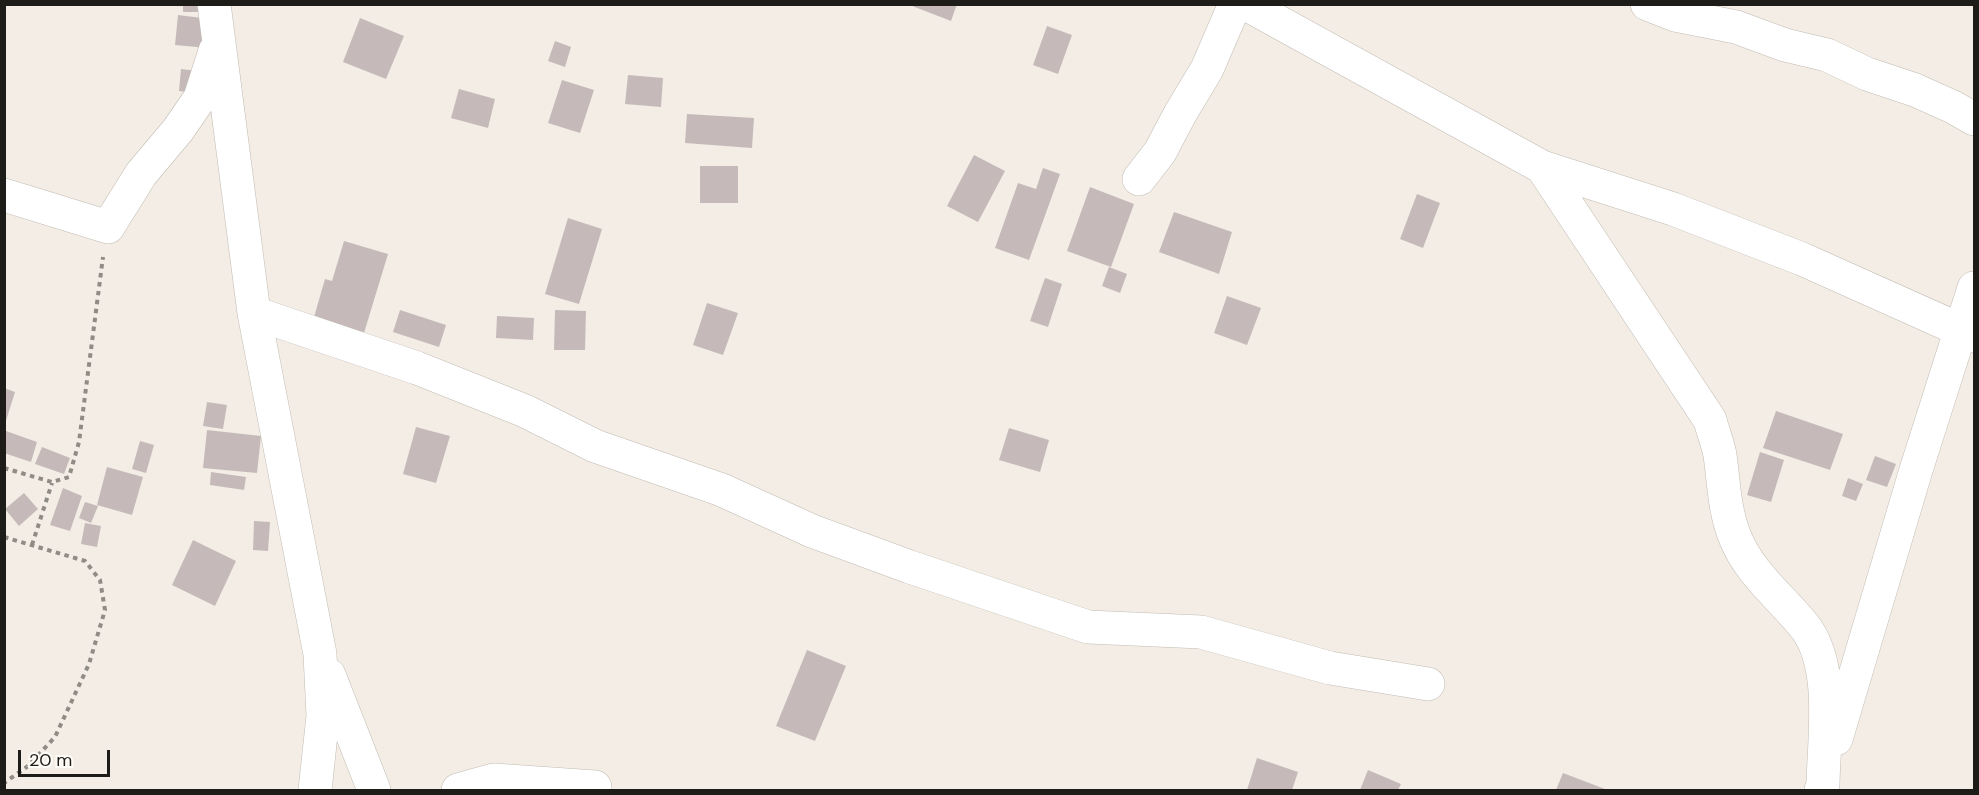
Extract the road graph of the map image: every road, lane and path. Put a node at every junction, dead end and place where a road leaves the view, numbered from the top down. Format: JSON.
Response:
{"nodes":[{"id":1,"x":214,"y":4,"type":"edge"},
{"id":2,"x":1235,"y":4,"type":"edge"},
{"id":3,"x":1246,"y":4,"type":"edge"},
{"id":4,"x":1647,"y":4,"type":"edge"},
{"id":5,"x":218,"y":42,"type":"junction"},
{"id":6,"x":1974,"y":118,"type":"edge"},
{"id":7,"x":1542,"y":167,"type":"junction"},
{"id":8,"x":1139,"y":179,"type":"dead end"},
{"id":9,"x":4,"y":195,"type":"edge"},
{"id":10,"x":108,"y":227,"type":"junction"},
{"id":11,"x":1974,"y":288,"type":"edge"},
{"id":12,"x":254,"y":313,"type":"junction"},
{"id":13,"x":1968,"y":333,"type":"edge"},
{"id":14,"x":4,"y":468,"type":"edge"},
{"id":15,"x":52,"y":482,"type":"junction"},
{"id":16,"x":4,"y":537,"type":"edge"},
{"id":17,"x":32,"y":545,"type":"junction"},
{"id":18,"x":320,"y":654,"type":"junction"},
{"id":19,"x":1428,"y":684,"type":"dead end"},
{"id":20,"x":4,"y":783,"type":"edge"},
{"id":21,"x":595,"y":787,"type":"dead end"},
{"id":22,"x":1822,"y":787,"type":"edge"},
{"id":23,"x":315,"y":790,"type":"edge"},
{"id":24,"x":375,"y":790,"type":"edge"},
{"id":25,"x":458,"y":790,"type":"edge"}],
"edges":[{"from":1,"to":5,"type":"street"},
{"from":2,"to":8,"type":"street"},
{"from":3,"to":7,"type":"street"},
{"from":4,"to":6,"type":"street"},
{"from":5,"to":10,"type":"street"},
{"from":5,"to":12,"type":"street"},
{"from":7,"to":13,"type":"street"},
{"from":7,"to":22,"type":"street"},
{"from":9,"to":10,"type":"street"},
{"from":10,"to":15,"type":"path"},
{"from":11,"to":13,"type":"street"},
{"from":12,"to":18,"type":"street"},
{"from":12,"to":19,"type":"street"},
{"from":13,"to":22,"type":"street"},
{"from":14,"to":15,"type":"path"},
{"from":15,"to":17,"type":"path"},
{"from":16,"to":17,"type":"path"},
{"from":17,"to":20,"type":"path"},
{"from":18,"to":23,"type":"street"},
{"from":18,"to":24,"type":"street"},
{"from":21,"to":25,"type":"street"}]}
